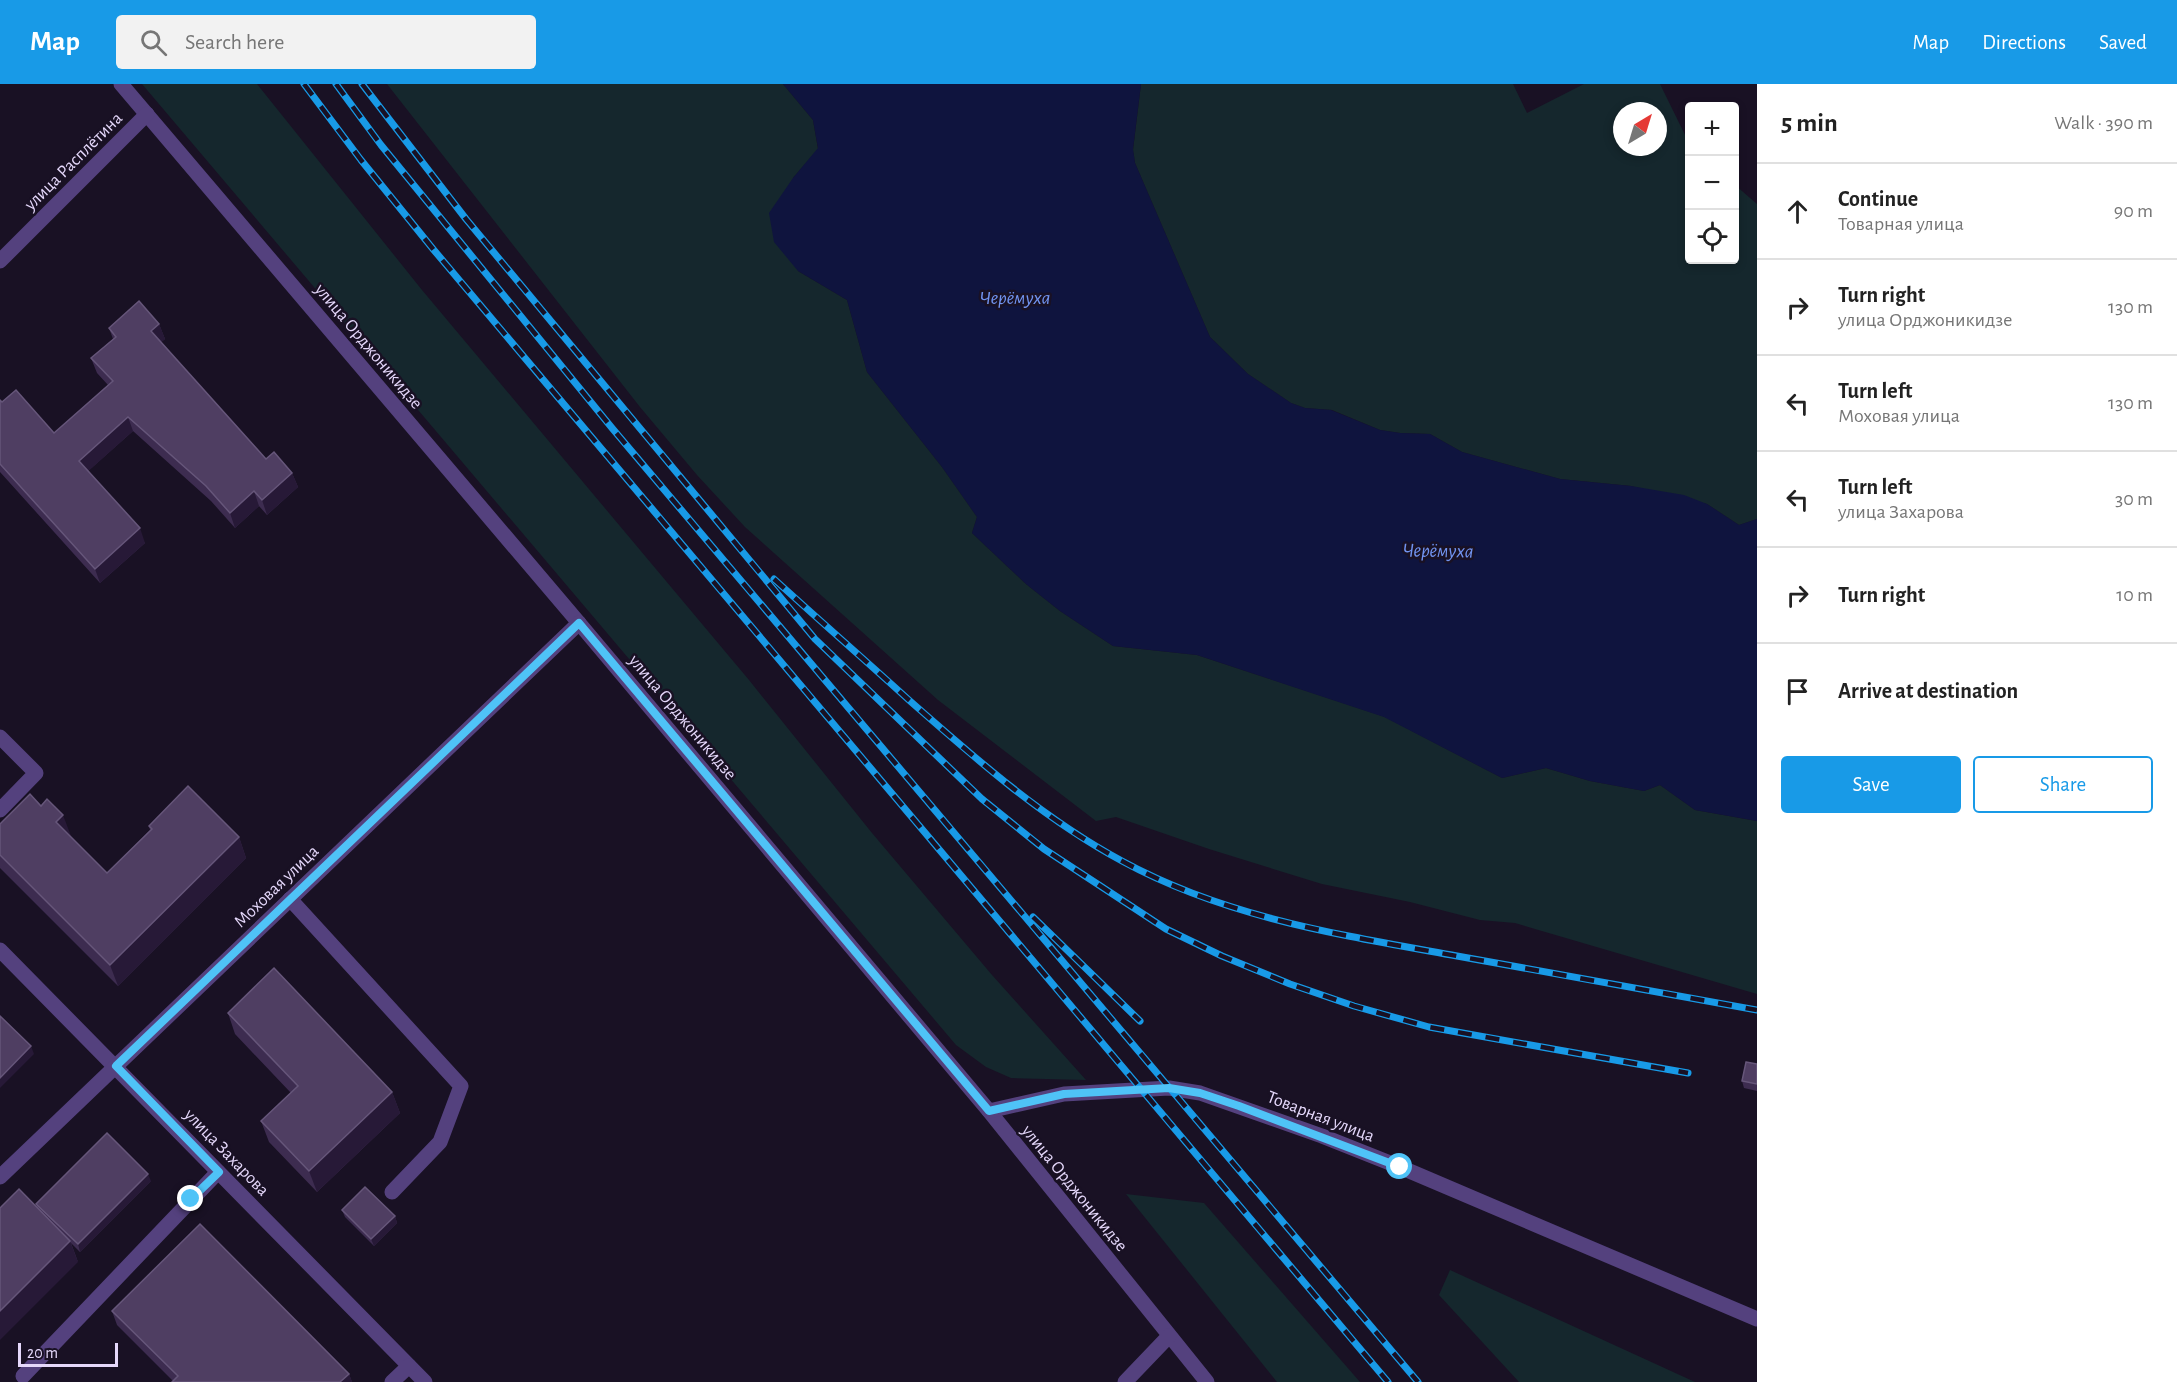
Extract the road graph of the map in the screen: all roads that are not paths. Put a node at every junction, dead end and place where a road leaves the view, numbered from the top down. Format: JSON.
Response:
{"nodes":[{"id":1,"x":122,"y":84,"type":"edge"},
{"id":2,"x":147,"y":114,"type":"junction"},
{"id":3,"x":2,"y":256,"type":"edge"},
{"id":4,"x":579,"y":623,"type":"junction"},
{"id":5,"x":0,"y":737,"type":"edge"},
{"id":6,"x":0,"y":810,"type":"edge"},
{"id":7,"x":290,"y":899,"type":"junction"},
{"id":8,"x":0,"y":950,"type":"edge"},
{"id":9,"x":116,"y":1066,"type":"junction"},
{"id":10,"x":989,"y":1111,"type":"junction"},
{"id":11,"x":219,"y":1172,"type":"junction"},
{"id":12,"x":0,"y":1177,"type":"edge"},
{"id":13,"x":392,"y":1192,"type":"dead end"},
{"id":14,"x":1757,"y":1319,"type":"edge"},
{"id":15,"x":1169,"y":1336,"type":"junction"},
{"id":16,"x":409,"y":1366,"type":"junction"},
{"id":17,"x":23,"y":1376,"type":"dead end"},
{"id":18,"x":392,"y":1382,"type":"edge"},
{"id":19,"x":425,"y":1382,"type":"edge"},
{"id":20,"x":1125,"y":1382,"type":"edge"},
{"id":21,"x":1207,"y":1382,"type":"edge"}],
"edges":[{"from":1,"to":2,"type":"street","name":"улица Орджоникидзе"},
{"from":2,"to":3,"type":"street","name":"улица Расплётина"},
{"from":2,"to":4,"type":"street","name":"улица Орджоникидзе"},
{"from":4,"to":7,"type":"street","name":"Моховая улица"},
{"from":4,"to":10,"type":"street","name":"улица Орджоникидзе"},
{"from":5,"to":6,"type":"street"},
{"from":7,"to":9,"type":"street","name":"Моховая улица"},
{"from":7,"to":13,"type":"street"},
{"from":8,"to":9,"type":"street","name":"улица Захарова"},
{"from":9,"to":11,"type":"street","name":"улица Захарова"},
{"from":9,"to":12,"type":"street","name":"Моховая улица"},
{"from":10,"to":14,"type":"street","name":"Товарная улица"},
{"from":10,"to":15,"type":"street","name":"улица Орджоникидзе"},
{"from":11,"to":16,"type":"street","name":"улица Захарова"},
{"from":11,"to":17,"type":"street"},
{"from":15,"to":20,"type":"street"},
{"from":15,"to":21,"type":"street","name":"улица Орджоникидзе"},
{"from":16,"to":18,"type":"street"},
{"from":16,"to":19,"type":"street","name":"улица Захарова"}]}
